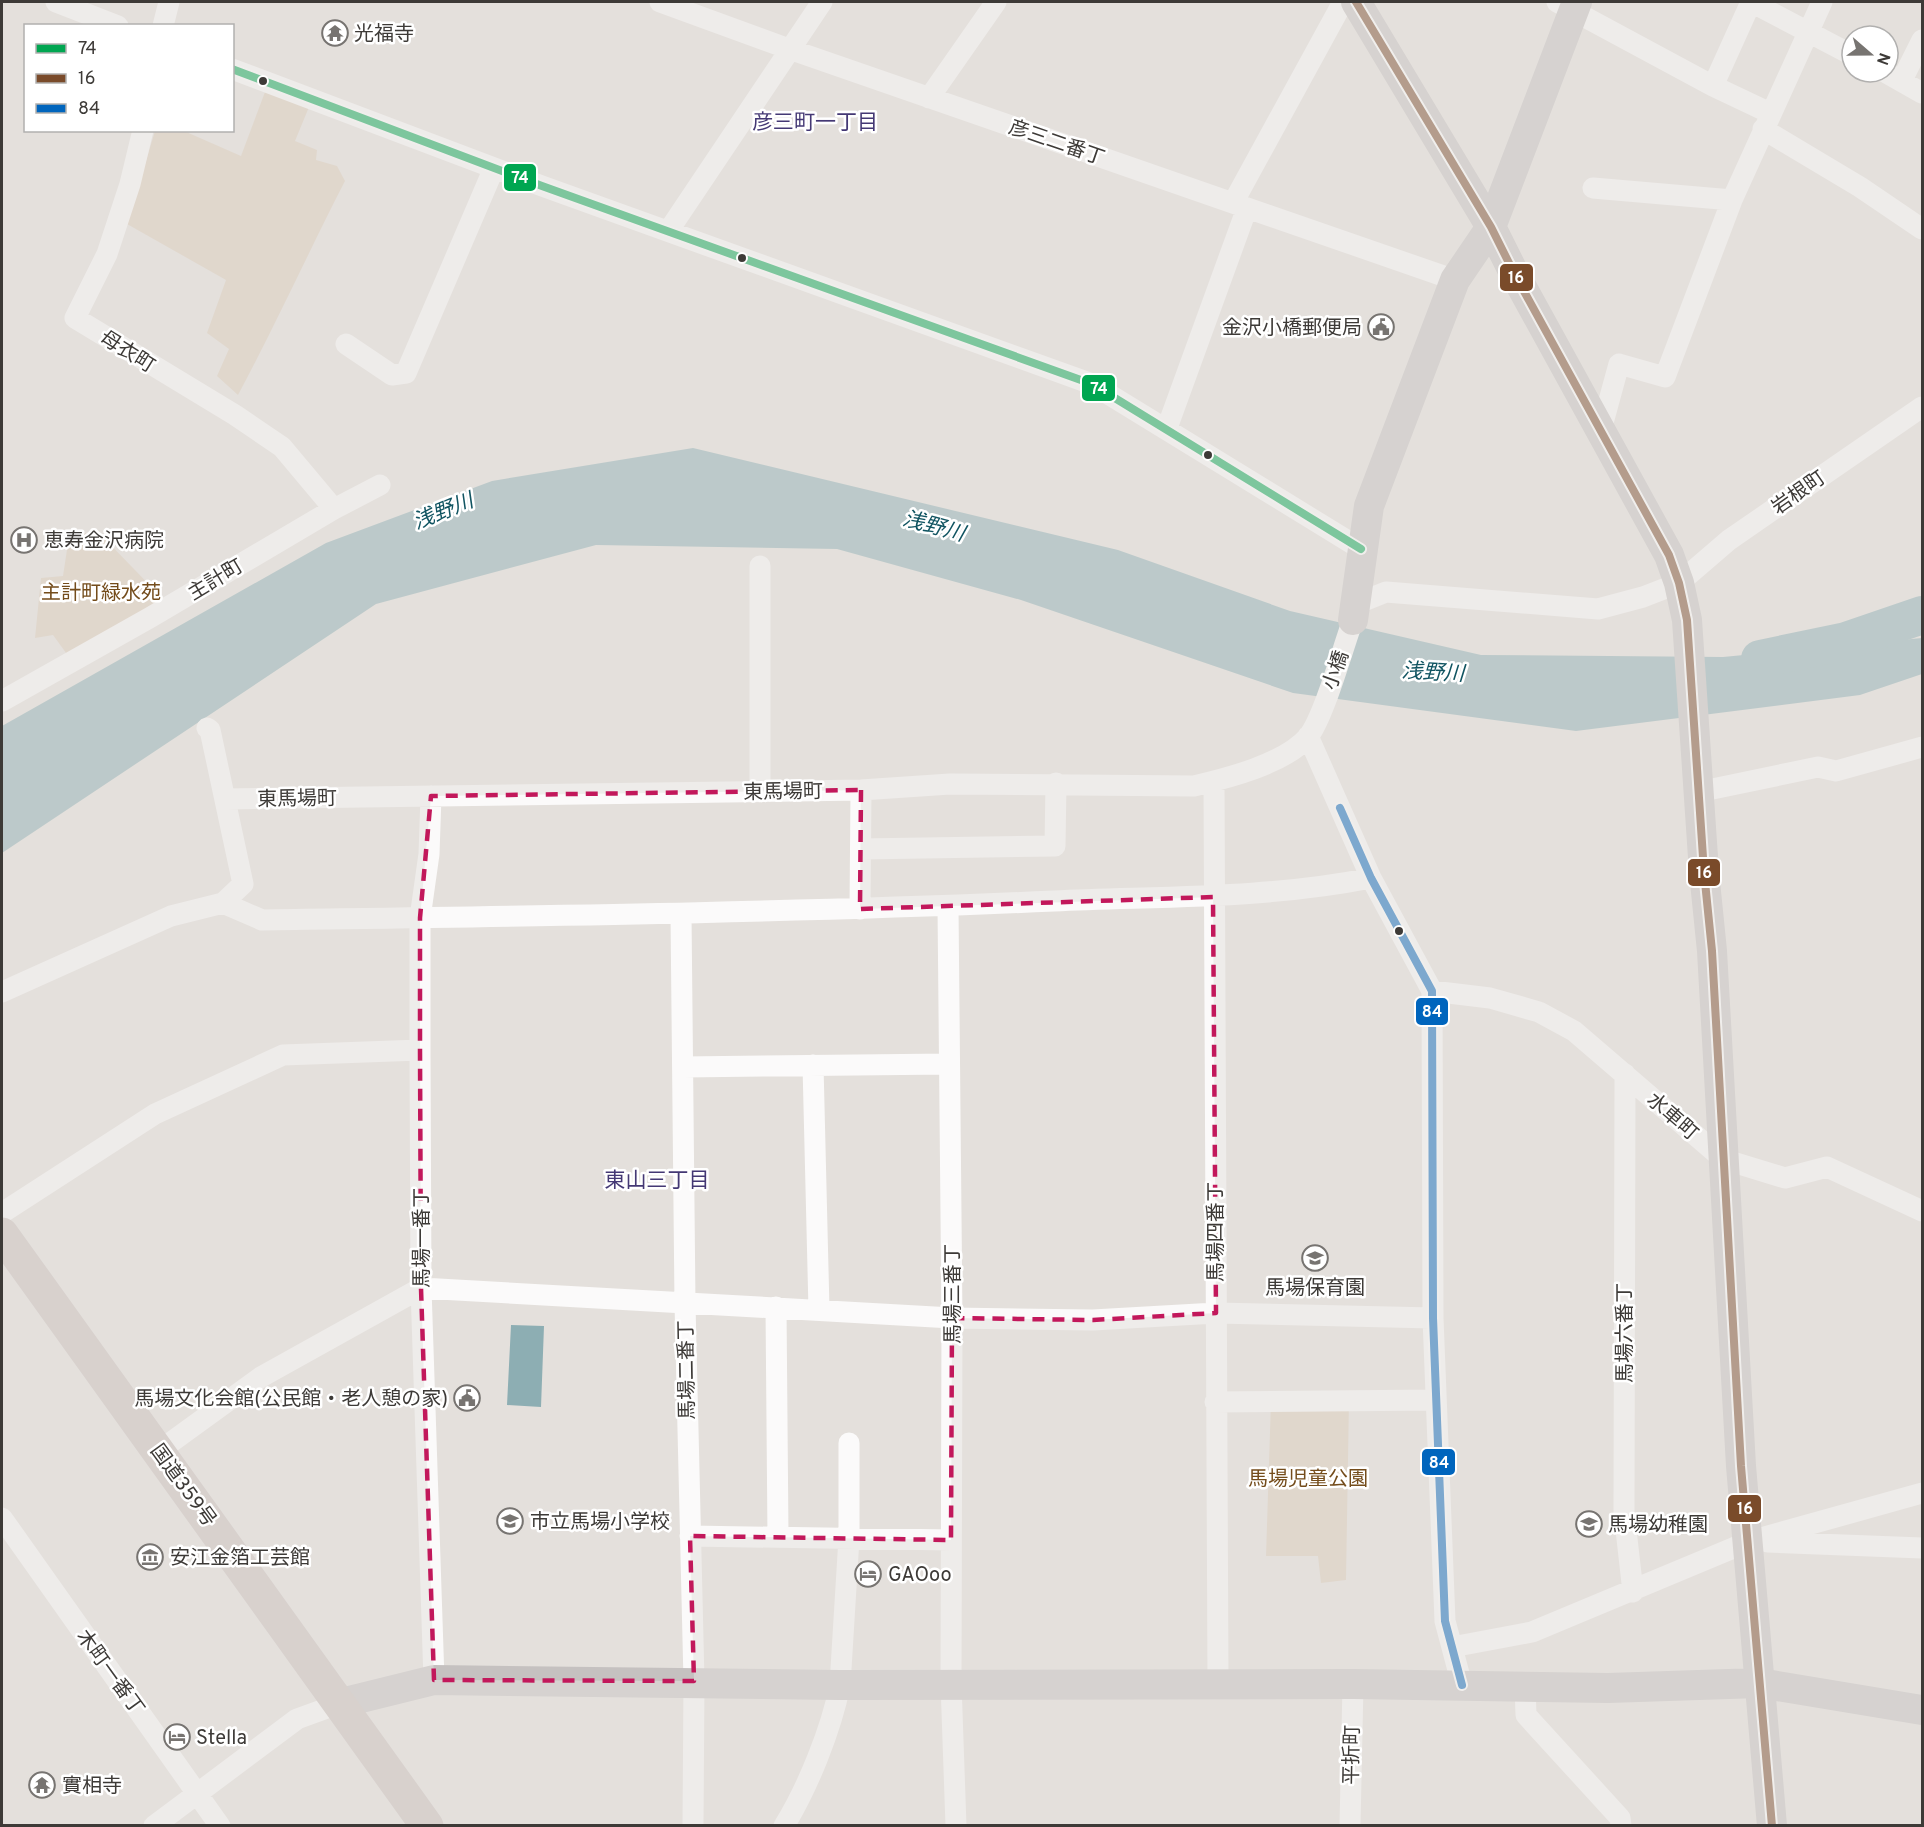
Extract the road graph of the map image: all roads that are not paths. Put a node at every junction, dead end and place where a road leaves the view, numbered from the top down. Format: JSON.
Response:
{"nodes":[{"id":1,"x":56,"y":2,"type":"edge"},
{"id":2,"x":169,"y":2,"type":"edge"},
{"id":3,"x":660,"y":2,"type":"edge"},
{"id":4,"x":822,"y":2,"type":"edge"},
{"id":5,"x":996,"y":2,"type":"edge"},
{"id":6,"x":1343,"y":2,"type":"edge"},
{"id":7,"x":1356,"y":2,"type":"edge"},
{"id":8,"x":1751,"y":2,"type":"edge"},
{"id":9,"x":1822,"y":2,"type":"edge"},
{"id":10,"x":1569,"y":5,"type":"edge"},
{"id":11,"x":113,"y":24,"type":"edge"},
{"id":12,"x":164,"y":24,"type":"edge"},
{"id":13,"x":1807,"y":32,"type":"junction"},
{"id":14,"x":1923,"y":40,"type":"edge"},
{"id":15,"x":789,"y":49,"type":"junction"},
{"id":16,"x":1840,"y":49,"type":"edge"},
{"id":17,"x":1900,"y":68,"type":"edge"},
{"id":18,"x":234,"y":70,"type":"edge"},
{"id":19,"x":1900,"y":80,"type":"edge"},
{"id":20,"x":1713,"y":86,"type":"junction"},
{"id":21,"x":1923,"y":93,"type":"edge"},
{"id":22,"x":929,"y":98,"type":"junction"},
{"id":23,"x":1766,"y":121,"type":"junction"},
{"id":24,"x":143,"y":132,"type":"edge"},
{"id":25,"x":494,"y":168,"type":"junction"},
{"id":26,"x":1593,"y":188,"type":"dead end"},
{"id":27,"x":1732,"y":200,"type":"junction"},
{"id":28,"x":1240,"y":206,"type":"junction"},
{"id":29,"x":1491,"y":227,"type":"junction"},
{"id":30,"x":1923,"y":229,"type":"edge"},
{"id":31,"x":669,"y":230,"type":"junction"},
{"id":32,"x":1455,"y":280,"type":"junction"},
{"id":33,"x":346,"y":344,"type":"dead end"},
{"id":34,"x":1923,"y":407,"type":"edge"},
{"id":35,"x":1167,"y":428,"type":"junction"},
{"id":36,"x":1600,"y":430,"type":"junction"},
{"id":37,"x":380,"y":485,"type":"dead end"},
{"id":38,"x":334,"y":509,"type":"junction"},
{"id":39,"x":1361,"y":549,"type":"junction"},
{"id":40,"x":760,"y":566,"type":"dead end"},
{"id":41,"x":1679,"y":583,"type":"junction"},
{"id":42,"x":1355,"y":612,"type":"junction"},
{"id":43,"x":2,"y":701,"type":"edge"},
{"id":44,"x":207,"y":728,"type":"dead end"},
{"id":45,"x":1313,"y":728,"type":"junction"},
{"id":46,"x":1923,"y":747,"type":"edge"},
{"id":47,"x":1214,"y":781,"type":"junction"},
{"id":48,"x":1056,"y":783,"type":"junction"},
{"id":49,"x":861,"y":790,"type":"junction"},
{"id":50,"x":760,"y":792,"type":"junction"},
{"id":51,"x":1698,"y":792,"type":"junction"},
{"id":52,"x":431,"y":796,"type":"junction"},
{"id":53,"x":227,"y":799,"type":"junction"},
{"id":54,"x":861,"y":849,"type":"junction"},
{"id":55,"x":1371,"y":878,"type":"junction"},
{"id":56,"x":1213,"y":897,"type":"junction"},
{"id":57,"x":223,"y":903,"type":"junction"},
{"id":58,"x":948,"y":906,"type":"junction"},
{"id":59,"x":860,"y":909,"type":"junction"},
{"id":60,"x":681,"y":914,"type":"junction"},
{"id":61,"x":420,"y":918,"type":"junction"},
{"id":62,"x":1432,"y":991,"type":"junction"},
{"id":63,"x":2,"y":992,"type":"edge"},
{"id":64,"x":420,"y":1050,"type":"junction"},
{"id":65,"x":949,"y":1064,"type":"junction"},
{"id":66,"x":813,"y":1065,"type":"junction"},
{"id":67,"x":683,"y":1067,"type":"junction"},
{"id":68,"x":1625,"y":1074,"type":"junction"},
{"id":69,"x":1722,"y":1159,"type":"junction"},
{"id":70,"x":1923,"y":1212,"type":"edge"},
{"id":71,"x":2,"y":1214,"type":"edge"},
{"id":72,"x":2,"y":1234,"type":"edge"},
{"id":73,"x":421,"y":1287,"type":"junction"},
{"id":74,"x":685,"y":1304,"type":"junction"},
{"id":75,"x":776,"y":1307,"type":"junction"},
{"id":76,"x":819,"y":1310,"type":"junction"},
{"id":77,"x":1216,"y":1313,"type":"junction"},
{"id":78,"x":952,"y":1318,"type":"junction"},
{"id":79,"x":1433,"y":1318,"type":"junction"},
{"id":80,"x":1436,"y":1400,"type":"junction"},
{"id":81,"x":1215,"y":1402,"type":"junction"},
{"id":82,"x":849,"y":1443,"type":"dead end"},
{"id":83,"x":159,"y":1451,"type":"junction"},
{"id":84,"x":1923,"y":1493,"type":"edge"},
{"id":85,"x":2,"y":1518,"type":"edge"},
{"id":86,"x":690,"y":1536,"type":"junction"},
{"id":87,"x":778,"y":1537,"type":"junction"},
{"id":88,"x":849,"y":1538,"type":"junction"},
{"id":89,"x":951,"y":1540,"type":"junction"},
{"id":90,"x":1750,"y":1541,"type":"junction"},
{"id":91,"x":1923,"y":1548,"type":"edge"},
{"id":92,"x":1633,"y":1592,"type":"junction"},
{"id":93,"x":1452,"y":1647,"type":"junction"},
{"id":94,"x":434,"y":1680,"type":"junction"},
{"id":95,"x":694,"y":1681,"type":"junction"},
{"id":96,"x":951,"y":1683,"type":"junction"},
{"id":97,"x":1759,"y":1683,"type":"junction"},
{"id":98,"x":1218,"y":1684,"type":"junction"},
{"id":99,"x":1353,"y":1684,"type":"junction"},
{"id":100,"x":840,"y":1685,"type":"junction"},
{"id":101,"x":1462,"y":1685,"type":"junction"},
{"id":102,"x":1525,"y":1686,"type":"junction"},
{"id":103,"x":341,"y":1703,"type":"junction"},
{"id":104,"x":1923,"y":1710,"type":"edge"},
{"id":105,"x":197,"y":1794,"type":"junction"},
{"id":106,"x":154,"y":1826,"type":"edge"},
{"id":107,"x":220,"y":1826,"type":"edge"},
{"id":108,"x":428,"y":1826,"type":"edge"},
{"id":109,"x":693,"y":1826,"type":"edge"},
{"id":110,"x":784,"y":1826,"type":"edge"},
{"id":111,"x":956,"y":1826,"type":"edge"},
{"id":112,"x":1350,"y":1826,"type":"edge"},
{"id":113,"x":1621,"y":1826,"type":"edge"},
{"id":114,"x":1772,"y":1826,"type":"edge"}],
"edges":[{"from":1,"to":11,"type":"street"},
{"from":2,"to":12,"type":"street"},
{"from":3,"to":15,"type":"street","name":"彦三二番丁"},
{"from":4,"to":15,"type":"street"},
{"from":5,"to":22,"type":"street"},
{"from":6,"to":28,"type":"street"},
{"from":7,"to":29,"type":"street"},
{"from":8,"to":13,"type":"street"},
{"from":8,"to":20,"type":"street"},
{"from":9,"to":13,"type":"street"},
{"from":10,"to":20,"type":"street"},
{"from":10,"to":29,"type":"street"},
{"from":13,"to":16,"type":"street"},
{"from":13,"to":23,"type":"street"},
{"from":14,"to":17,"type":"street"},
{"from":15,"to":22,"type":"street","name":"彦三二番丁"},
{"from":15,"to":31,"type":"street"},
{"from":18,"to":25,"type":"street"},
{"from":19,"to":21,"type":"street"},
{"from":20,"to":23,"type":"street"},
{"from":22,"to":28,"type":"street","name":"彦三二番丁"},
{"from":23,"to":27,"type":"street"},
{"from":23,"to":30,"type":"street"},
{"from":24,"to":38,"type":"street","name":"母衣町"},
{"from":25,"to":31,"type":"street"},
{"from":25,"to":33,"type":"street"},
{"from":26,"to":27,"type":"street"},
{"from":27,"to":36,"type":"street"},
{"from":28,"to":32,"type":"street","name":"彦三二番丁"},
{"from":28,"to":35,"type":"street"},
{"from":29,"to":32,"type":"street"},
{"from":29,"to":36,"type":"street"},
{"from":31,"to":35,"type":"street"},
{"from":32,"to":39,"type":"street"},
{"from":34,"to":41,"type":"street","name":"岩根町"},
{"from":35,"to":39,"type":"street"},
{"from":36,"to":41,"type":"street"},
{"from":37,"to":38,"type":"street","name":"主計町"},
{"from":38,"to":43,"type":"street","name":"主計町"},
{"from":39,"to":42,"type":"street"},
{"from":40,"to":50,"type":"street"},
{"from":41,"to":42,"type":"street","name":"岩根町"},
{"from":41,"to":51,"type":"street"},
{"from":42,"to":45,"type":"street","name":"小橋"},
{"from":44,"to":53,"type":"street"},
{"from":45,"to":47,"type":"street","name":"東馬場町"},
{"from":45,"to":55,"type":"street"},
{"from":46,"to":51,"type":"street"},
{"from":47,"to":48,"type":"street","name":"東馬場町"},
{"from":47,"to":56,"type":"street","name":"馬場四番丁"},
{"from":48,"to":49,"type":"street","name":"東馬場町"},
{"from":48,"to":54,"type":"street"},
{"from":49,"to":50,"type":"street","name":"東馬場町"},
{"from":49,"to":54,"type":"street"},
{"from":50,"to":52,"type":"street","name":"東馬場町"},
{"from":51,"to":69,"type":"street"},
{"from":52,"to":53,"type":"street","name":"東馬場町"},
{"from":52,"to":61,"type":"street","name":"馬場一番丁"},
{"from":53,"to":57,"type":"street"},
{"from":54,"to":59,"type":"street"},
{"from":55,"to":56,"type":"street"},
{"from":55,"to":62,"type":"street"},
{"from":56,"to":58,"type":"street"},
{"from":56,"to":77,"type":"street","name":"馬場四番丁"},
{"from":57,"to":61,"type":"street"},
{"from":57,"to":63,"type":"street"},
{"from":58,"to":59,"type":"street"},
{"from":58,"to":65,"type":"street","name":"馬場三番丁"},
{"from":59,"to":60,"type":"street"},
{"from":60,"to":61,"type":"street"},
{"from":60,"to":67,"type":"street","name":"馬場二番丁"},
{"from":61,"to":64,"type":"street","name":"馬場一番丁"},
{"from":62,"to":68,"type":"street","name":"水車町"},
{"from":62,"to":79,"type":"street"},
{"from":64,"to":71,"type":"street"},
{"from":64,"to":73,"type":"street","name":"馬場一番丁"},
{"from":65,"to":66,"type":"street"},
{"from":65,"to":78,"type":"street","name":"馬場三番丁"},
{"from":66,"to":67,"type":"street"},
{"from":66,"to":76,"type":"street"},
{"from":67,"to":74,"type":"street","name":"馬場二番丁"},
{"from":68,"to":69,"type":"street","name":"水車町"},
{"from":68,"to":92,"type":"street","name":"馬場六番丁"},
{"from":69,"to":70,"type":"street","name":"水車町"},
{"from":69,"to":90,"type":"street"},
{"from":72,"to":83,"type":"highway","name":"国道359号"},
{"from":73,"to":74,"type":"street"},
{"from":73,"to":83,"type":"street"},
{"from":73,"to":94,"type":"street","name":"馬場一番丁"},
{"from":74,"to":75,"type":"street"},
{"from":74,"to":86,"type":"street","name":"馬場二番丁"},
{"from":75,"to":76,"type":"street"},
{"from":75,"to":87,"type":"street"},
{"from":76,"to":78,"type":"street"},
{"from":77,"to":78,"type":"street"},
{"from":77,"to":79,"type":"street"},
{"from":77,"to":81,"type":"street","name":"馬場四番丁"},
{"from":78,"to":89,"type":"street","name":"馬場三番丁"},
{"from":79,"to":80,"type":"street"},
{"from":80,"to":81,"type":"street"},
{"from":80,"to":93,"type":"street"},
{"from":81,"to":98,"type":"street","name":"馬場四番丁"},
{"from":82,"to":88,"type":"street"},
{"from":83,"to":103,"type":"highway","name":"国道359号"},
{"from":84,"to":90,"type":"street"},
{"from":85,"to":105,"type":"street","name":"木町一番丁"},
{"from":86,"to":87,"type":"street"},
{"from":86,"to":95,"type":"street","name":"馬場二番丁"},
{"from":87,"to":88,"type":"street"},
{"from":88,"to":89,"type":"street"},
{"from":88,"to":100,"type":"street"},
{"from":89,"to":96,"type":"street","name":"馬場三番丁"},
{"from":90,"to":91,"type":"street"},
{"from":90,"to":92,"type":"street"},
{"from":90,"to":97,"type":"street"},
{"from":92,"to":93,"type":"street"},
{"from":93,"to":101,"type":"street"},
{"from":94,"to":95,"type":"street"},
{"from":94,"to":103,"type":"street"},
{"from":95,"to":100,"type":"street"},
{"from":95,"to":109,"type":"street","name":"馬場二番丁"},
{"from":96,"to":98,"type":"street"},
{"from":96,"to":100,"type":"street"},
{"from":96,"to":111,"type":"street","name":"馬場三番丁"},
{"from":97,"to":102,"type":"street"},
{"from":97,"to":104,"type":"street"},
{"from":97,"to":114,"type":"street"},
{"from":98,"to":99,"type":"street"},
{"from":99,"to":101,"type":"street"},
{"from":99,"to":112,"type":"street","name":"平折町"},
{"from":100,"to":110,"type":"street"},
{"from":101,"to":102,"type":"street"},
{"from":102,"to":113,"type":"street"},
{"from":103,"to":105,"type":"street"},
{"from":103,"to":108,"type":"highway","name":"国道359号"},
{"from":105,"to":106,"type":"street"},
{"from":105,"to":107,"type":"street","name":"木町一番丁"}]}
